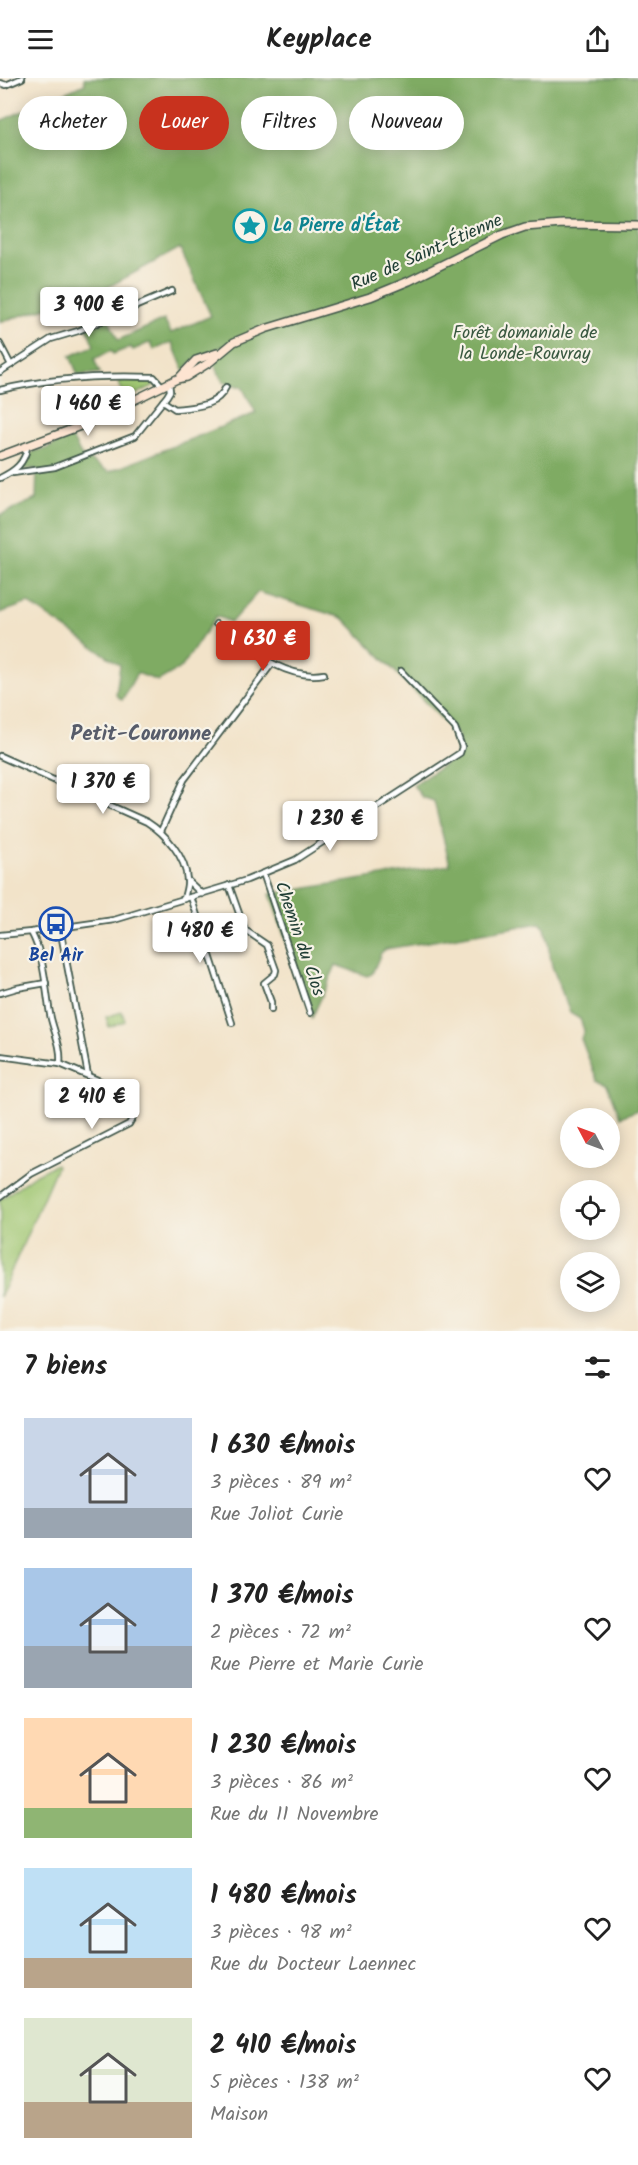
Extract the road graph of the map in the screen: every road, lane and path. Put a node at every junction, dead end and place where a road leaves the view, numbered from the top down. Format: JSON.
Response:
{"nodes":[{"id":1,"x":22,"y":78,"type":"edge"},
{"id":2,"x":0,"y":83,"type":"edge"},
{"id":3,"x":638,"y":225,"type":"edge"},
{"id":4,"x":172,"y":291,"type":"dead end"},
{"id":5,"x":0,"y":344,"type":"edge"},
{"id":6,"x":11,"y":365,"type":"junction"},
{"id":7,"x":0,"y":372,"type":"edge"},
{"id":8,"x":166,"y":385,"type":"junction"},
{"id":9,"x":226,"y":387,"type":"dead end"},
{"id":10,"x":0,"y":390,"type":"edge"},
{"id":11,"x":163,"y":401,"type":"junction"},
{"id":12,"x":27,"y":447,"type":"junction"},
{"id":13,"x":0,"y":456,"type":"edge"},
{"id":14,"x":13,"y":472,"type":"junction"},
{"id":15,"x":0,"y":478,"type":"edge"},
{"id":16,"x":216,"y":624,"type":"dead end"},
{"id":17,"x":271,"y":665,"type":"junction"},
{"id":18,"x":401,"y":671,"type":"dead end"},
{"id":19,"x":324,"y":674,"type":"dead end"},
{"id":20,"x":0,"y":756,"type":"edge"},
{"id":21,"x":161,"y":831,"type":"junction"},
{"id":22,"x":263,"y":873,"type":"junction"},
{"id":23,"x":187,"y":880,"type":"junction"},
{"id":24,"x":229,"y":885,"type":"junction"},
{"id":25,"x":202,"y":894,"type":"junction"},
{"id":26,"x":191,"y":897,"type":"junction"},
{"id":27,"x":184,"y":899,"type":"junction"},
{"id":28,"x":60,"y":928,"type":"junction"},
{"id":29,"x":31,"y":932,"type":"junction"},
{"id":30,"x":0,"y":935,"type":"edge"},
{"id":31,"x":46,"y":983,"type":"junction"},
{"id":32,"x":0,"y":993,"type":"edge"},
{"id":33,"x":271,"y":1010,"type":"dead end"},
{"id":34,"x":310,"y":1013,"type":"dead end"},
{"id":35,"x":232,"y":1023,"type":"dead end"},
{"id":36,"x":0,"y":1056,"type":"edge"},
{"id":37,"x":60,"y":1064,"type":"junction"},
{"id":38,"x":88,"y":1075,"type":"junction"},
{"id":39,"x":0,"y":1197,"type":"edge"}],
"edges":[{"from":1,"to":2,"type":"street"},
{"from":3,"to":8,"type":"street","name":"Rue de Saint-Étienne"},
{"from":4,"to":6,"type":"street"},
{"from":5,"to":6,"type":"street"},
{"from":6,"to":7,"type":"street"},
{"from":8,"to":10,"type":"street"},
{"from":8,"to":11,"type":"street"},
{"from":8,"to":12,"type":"street"},
{"from":9,"to":11,"type":"street"},
{"from":11,"to":14,"type":"street"},
{"from":12,"to":13,"type":"street"},
{"from":12,"to":14,"type":"street"},
{"from":14,"to":15,"type":"street"},
{"from":16,"to":17,"type":"street"},
{"from":17,"to":19,"type":"street"},
{"from":17,"to":21,"type":"street"},
{"from":18,"to":22,"type":"street"},
{"from":20,"to":21,"type":"street"},
{"from":21,"to":23,"type":"street"},
{"from":22,"to":24,"type":"street"},
{"from":22,"to":34,"type":"street","name":"Chemin du Clos"},
{"from":23,"to":25,"type":"street"},
{"from":23,"to":27,"type":"street"},
{"from":24,"to":25,"type":"street"},
{"from":24,"to":33,"type":"street"},
{"from":25,"to":26,"type":"street"},
{"from":26,"to":27,"type":"street"},
{"from":26,"to":35,"type":"street"},
{"from":27,"to":28,"type":"street"},
{"from":28,"to":29,"type":"street"},
{"from":28,"to":38,"type":"street"},
{"from":29,"to":30,"type":"street"},
{"from":29,"to":31,"type":"street"},
{"from":31,"to":32,"type":"street"},
{"from":31,"to":37,"type":"street"},
{"from":36,"to":37,"type":"street"},
{"from":37,"to":38,"type":"street"},
{"from":38,"to":39,"type":"street"}]}
